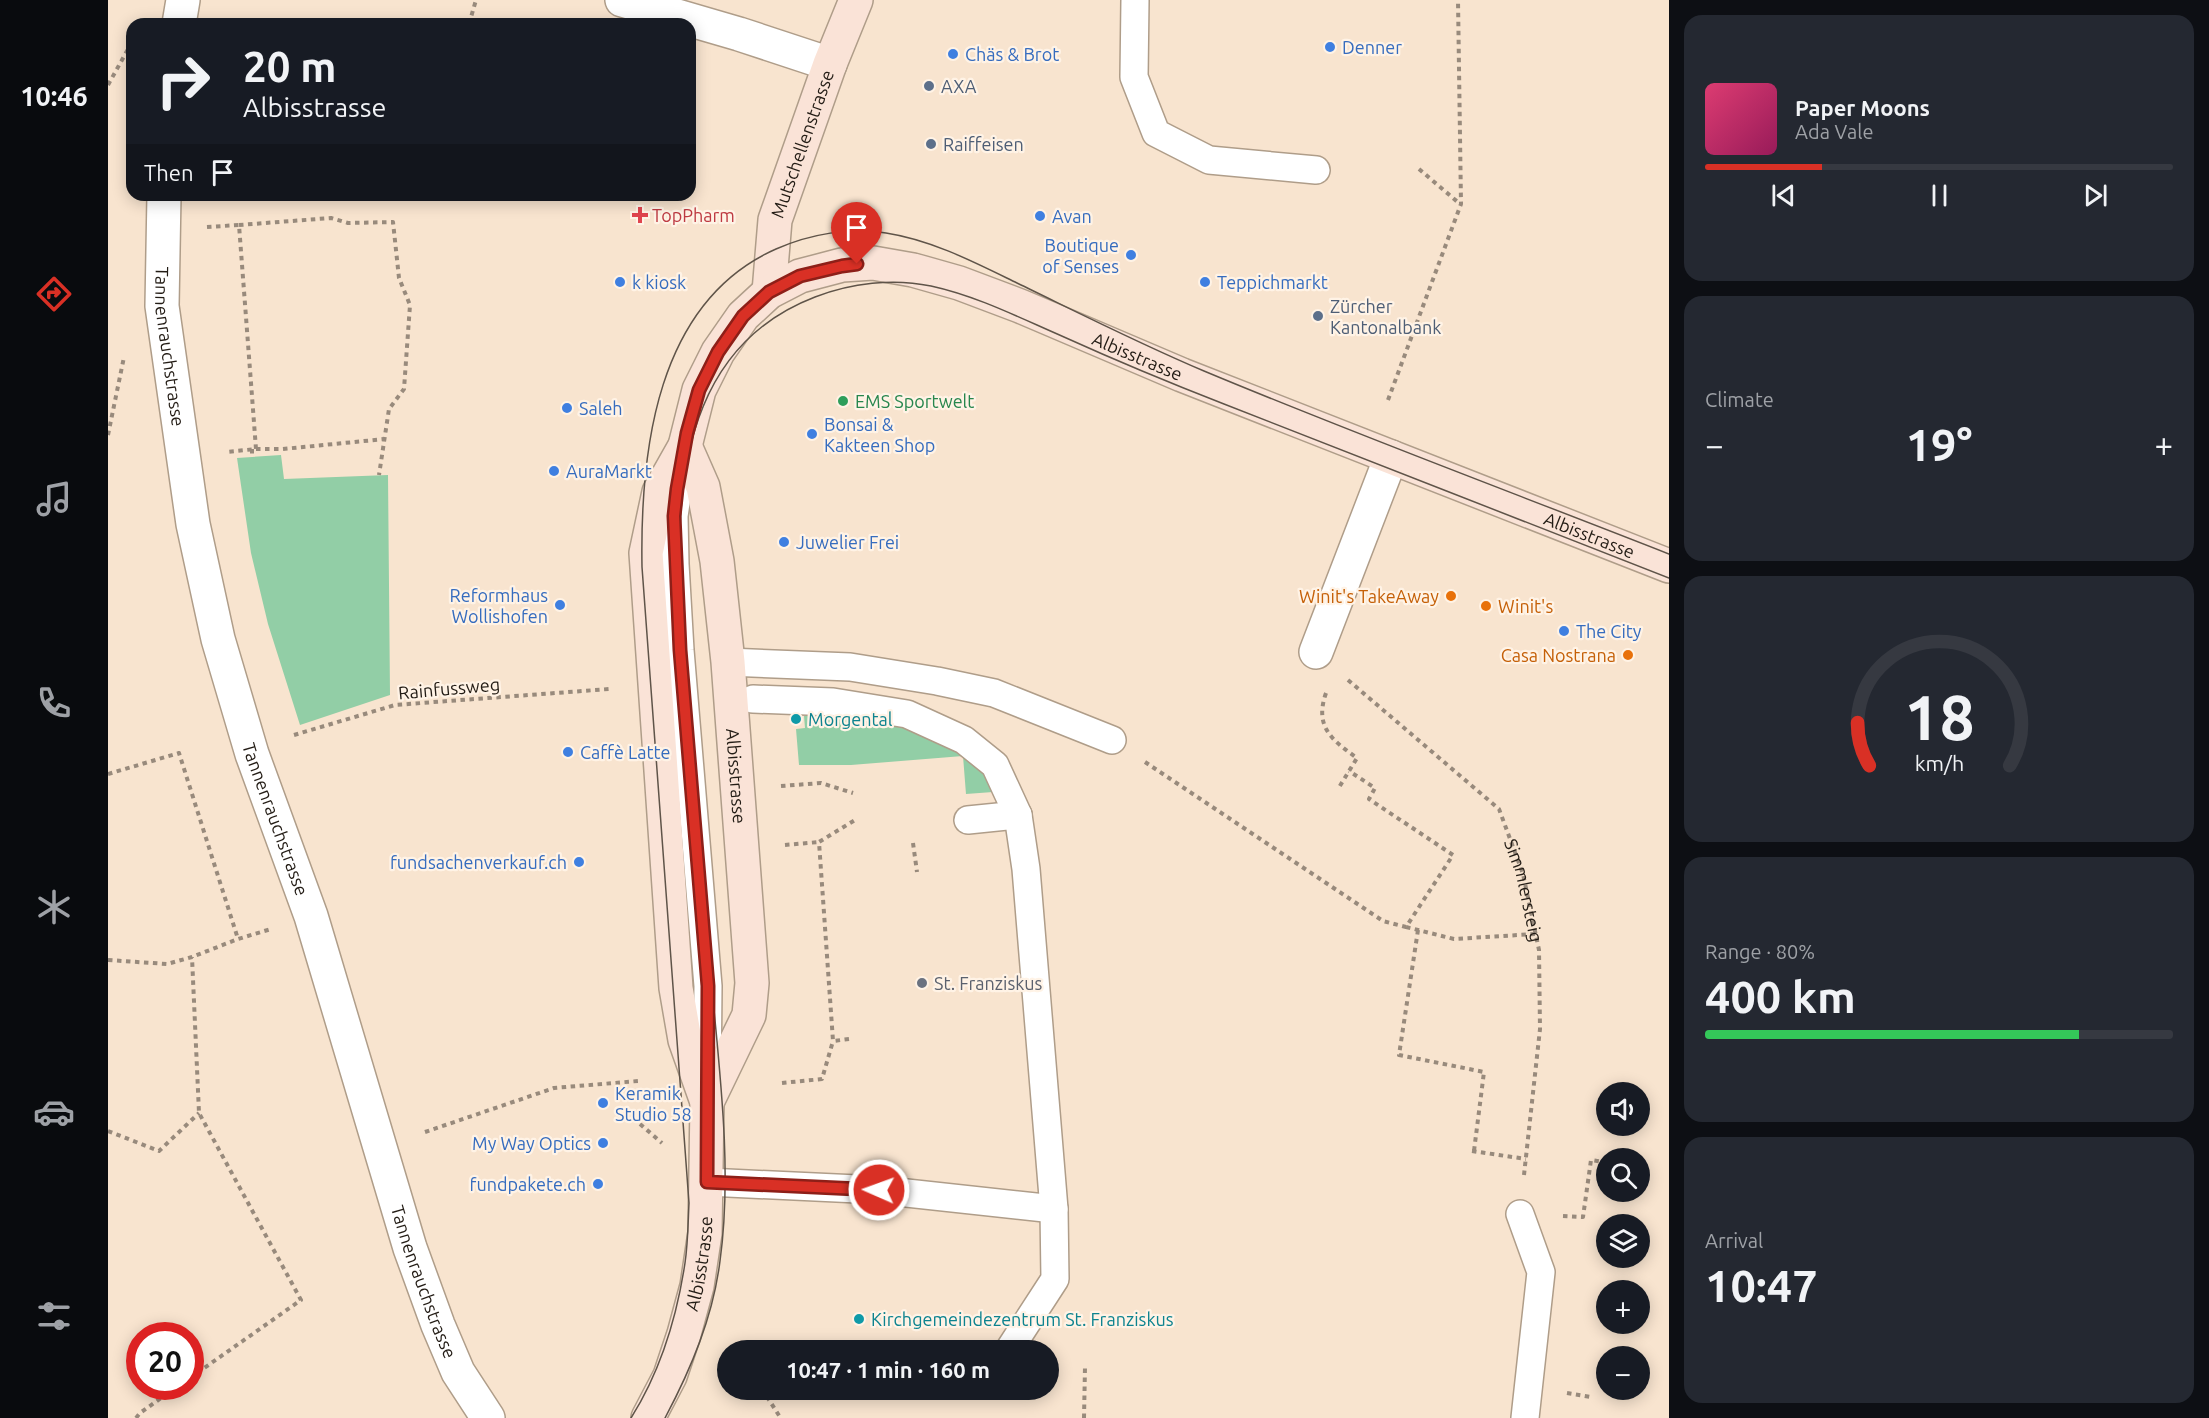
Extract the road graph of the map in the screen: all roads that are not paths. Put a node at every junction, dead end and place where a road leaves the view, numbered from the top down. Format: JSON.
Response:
{"nodes":[{"id":1,"x":183,"y":0,"type":"edge"},
{"id":2,"x":622,"y":0,"type":"edge"},
{"id":3,"x":856,"y":0,"type":"edge"},
{"id":4,"x":1136,"y":0,"type":"edge"},
{"id":5,"x":180,"y":18,"type":"edge"},
{"id":6,"x":684,"y":18,"type":"edge"},
{"id":7,"x":696,"y":21,"type":"edge"},
{"id":8,"x":830,"y":64,"type":"junction"},
{"id":9,"x":1316,"y":170,"type":"dead end"},
{"id":10,"x":164,"y":201,"type":"edge"},
{"id":11,"x":769,"y":292,"type":"junction"},
{"id":12,"x":685,"y":446,"type":"junction"},
{"id":13,"x":1391,"y":457,"type":"junction"},
{"id":14,"x":1669,"y":566,"type":"edge"},
{"id":15,"x":1316,"y":652,"type":"road end"},
{"id":16,"x":728,"y":662,"type":"junction"},
{"id":17,"x":753,"y":699,"type":"dead end"},
{"id":18,"x":1112,"y":740,"type":"road end"},
{"id":19,"x":1018,"y":815,"type":"junction"},
{"id":20,"x":968,"y":820,"type":"dead end"},
{"id":21,"x":707,"y":1102,"type":"junction"},
{"id":22,"x":707,"y":1182,"type":"junction"},
{"id":23,"x":1054,"y":1209,"type":"junction"},
{"id":24,"x":1520,"y":1214,"type":"road end"},
{"id":25,"x":1015,"y":1340,"type":"edge"},
{"id":26,"x":488,"y":1418,"type":"edge"},
{"id":27,"x":648,"y":1418,"type":"edge"},
{"id":28,"x":1525,"y":1418,"type":"edge"}],
"edges":[{"from":1,"to":5,"type":"street"},
{"from":2,"to":6,"type":"street"},
{"from":3,"to":8,"type":"main road","name":"Mutschellenstrasse"},
{"from":4,"to":9,"type":"lane"},
{"from":7,"to":8,"type":"street"},
{"from":8,"to":11,"type":"main road","name":"Mutschellenstrasse"},
{"from":10,"to":26,"type":"street","name":"Tannenrauchstrasse"},
{"from":11,"to":12,"type":"main road","name":"Albisstrasse"},
{"from":11,"to":13,"type":"main road","name":"Albisstrasse"},
{"from":12,"to":16,"type":"main road","name":"Albisstrasse"},
{"from":12,"to":21,"type":"main road","name":"Albisstrasse"},
{"from":13,"to":14,"type":"main road","name":"Albisstrasse"},
{"from":13,"to":15,"type":"street"},
{"from":16,"to":18,"type":"lane"},
{"from":16,"to":21,"type":"main road","name":"Albisstrasse"},
{"from":17,"to":19,"type":"lane"},
{"from":19,"to":20,"type":"lane"},
{"from":19,"to":23,"type":"lane"},
{"from":21,"to":22,"type":"main road","name":"Albisstrasse"},
{"from":22,"to":23,"type":"lane"},
{"from":22,"to":27,"type":"main road","name":"Albisstrasse"},
{"from":23,"to":25,"type":"lane"},
{"from":24,"to":28,"type":"lane"}]}
